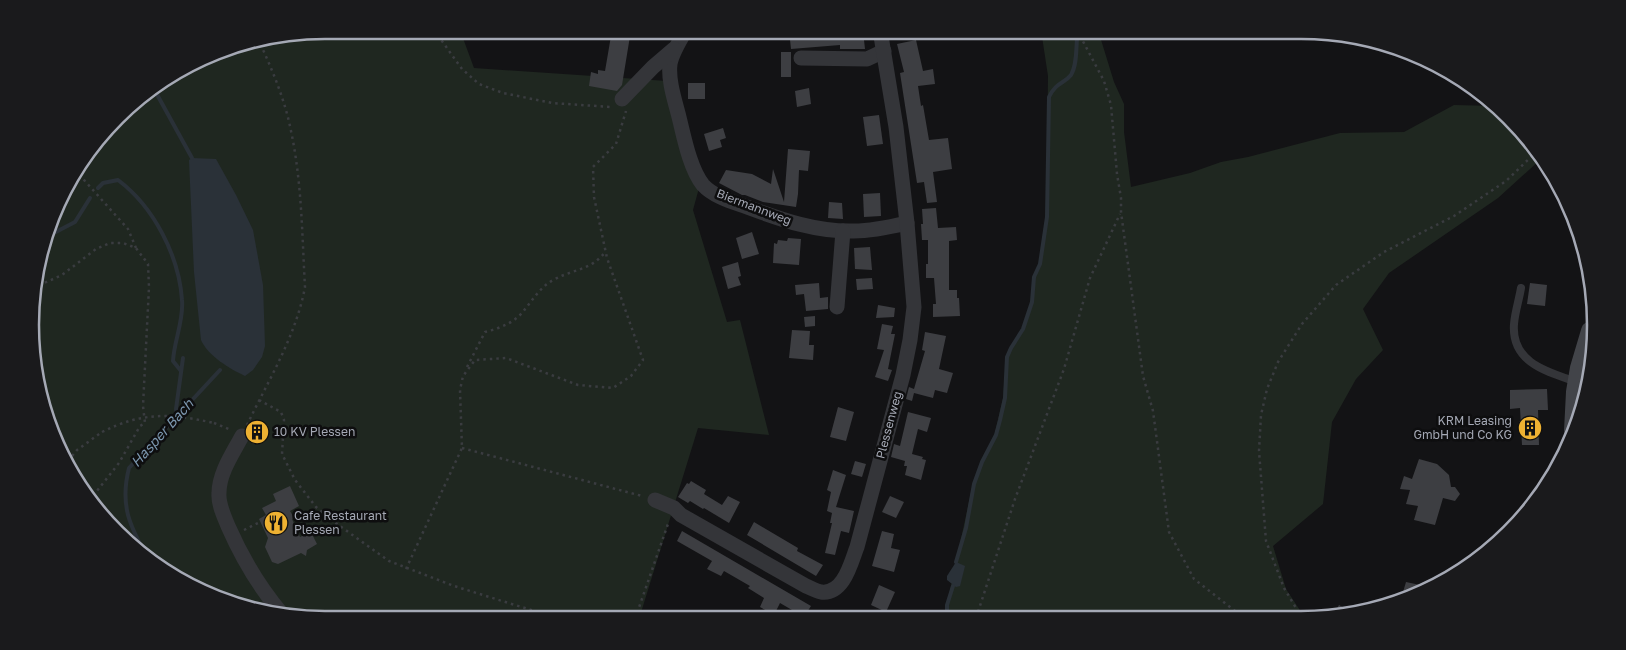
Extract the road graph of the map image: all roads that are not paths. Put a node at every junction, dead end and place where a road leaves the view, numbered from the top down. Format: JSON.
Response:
{"nodes":[{"id":1,"x":681,"y":39,"type":"edge"},
{"id":2,"x":882,"y":39,"type":"edge"},
{"id":3,"x":677,"y":46,"type":"junction"},
{"id":4,"x":884,"y":51,"type":"junction"},
{"id":5,"x":801,"y":58,"type":"dead end"},
{"id":6,"x":622,"y":99,"type":"road end"},
{"id":7,"x":907,"y":223,"type":"junction"},
{"id":8,"x":843,"y":231,"type":"junction"},
{"id":9,"x":1521,"y":288,"type":"dead end"},
{"id":10,"x":837,"y":307,"type":"dead end"},
{"id":11,"x":1587,"y":342,"type":"edge"},
{"id":12,"x":1577,"y":382,"type":"junction"},
{"id":13,"x":1576,"y":404,"type":"edge"},
{"id":14,"x":242,"y":436,"type":"road end"},
{"id":15,"x":655,"y":500,"type":"road end"},
{"id":16,"x":277,"y":607,"type":"edge"}],
"edges":[{"from":1,"to":3,"type":"street"},
{"from":2,"to":4,"type":"street","name":"Plessenweg"},
{"from":3,"to":6,"type":"street"},
{"from":3,"to":8,"type":"street","name":"Biermannweg"},
{"from":4,"to":5,"type":"street"},
{"from":4,"to":7,"type":"street","name":"Plessenweg"},
{"from":7,"to":8,"type":"street","name":"Biermannweg"},
{"from":7,"to":15,"type":"street","name":"Plessenweg"},
{"from":8,"to":10,"type":"street"},
{"from":9,"to":12,"type":"lane"},
{"from":11,"to":12,"type":"main road"},
{"from":12,"to":13,"type":"main road"},
{"from":14,"to":16,"type":"street"}]}
